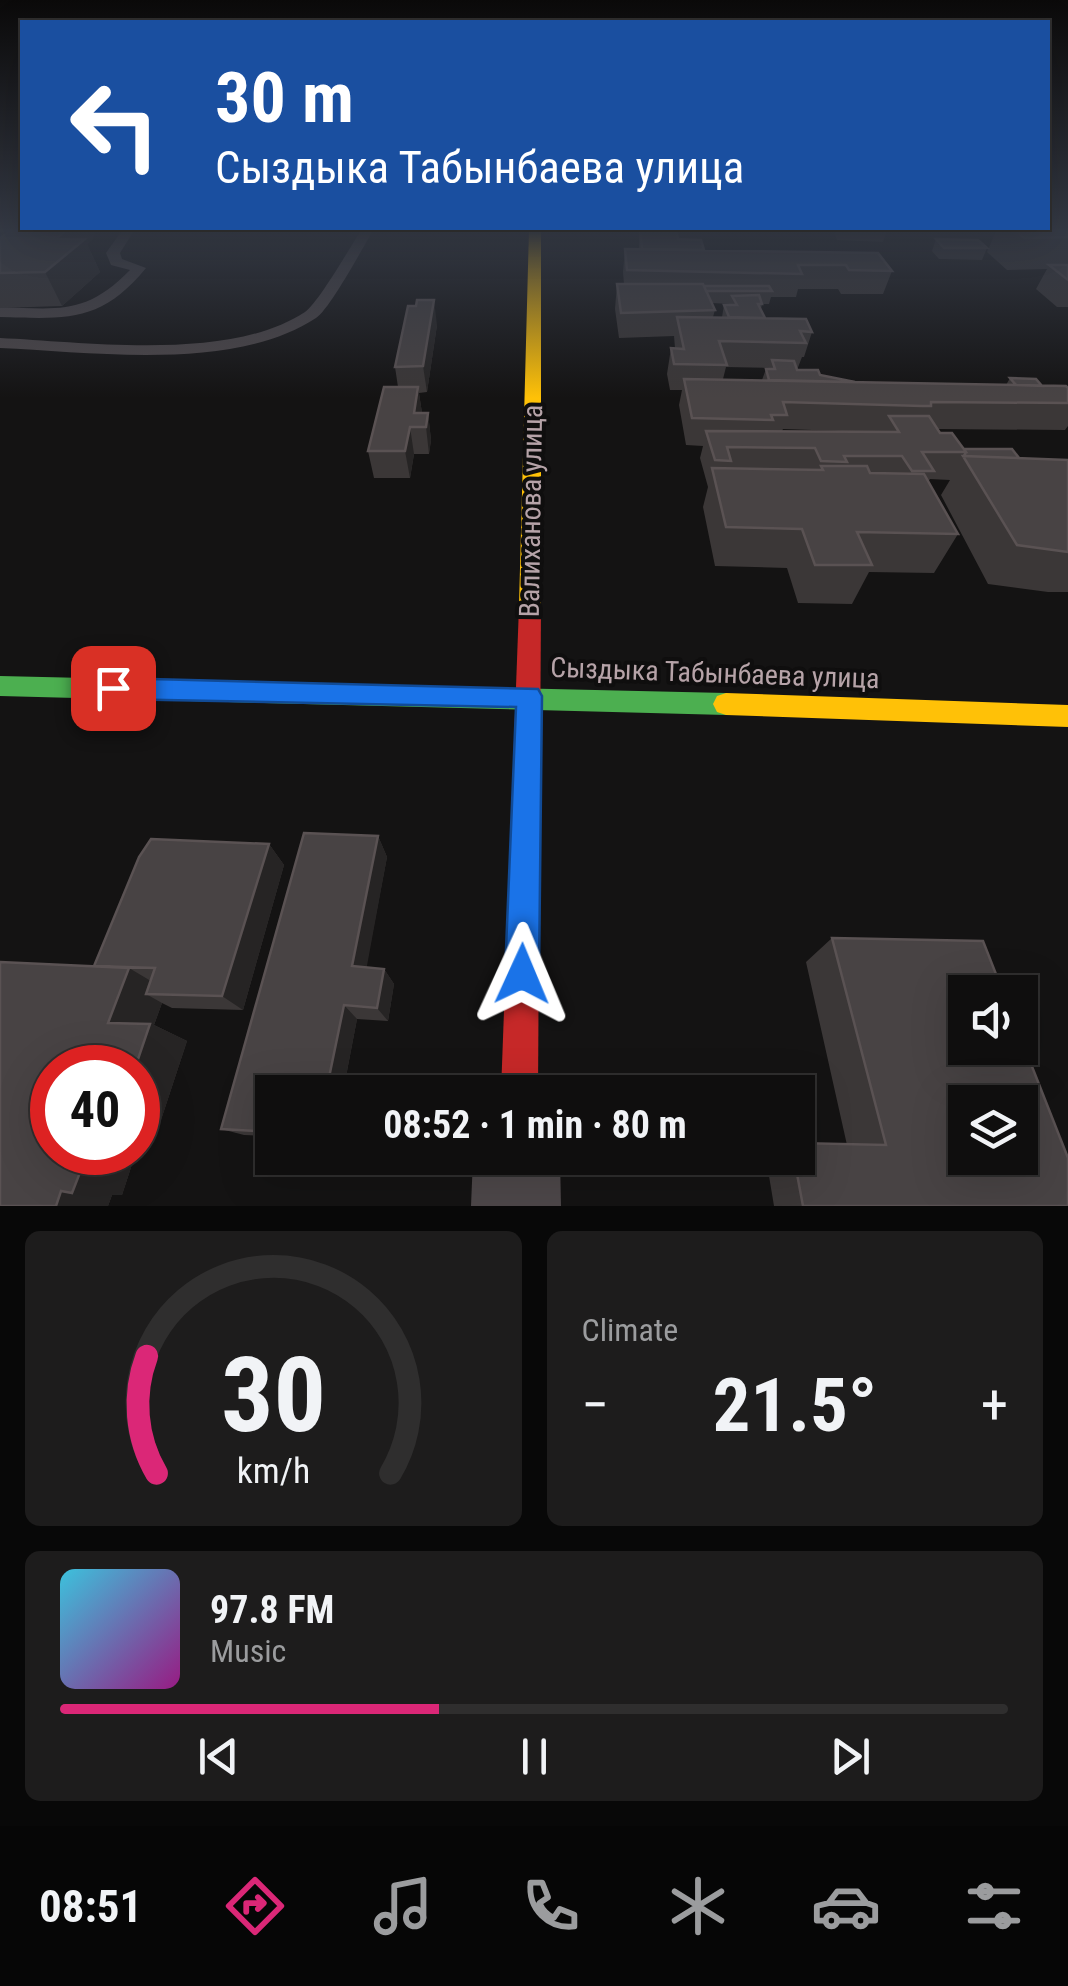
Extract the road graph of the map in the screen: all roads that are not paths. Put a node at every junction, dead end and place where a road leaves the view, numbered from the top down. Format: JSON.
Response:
{"nodes":[{"id":1,"x":123,"y":285,"type":"edge"},
{"id":2,"x":331,"y":285,"type":"edge"},
{"id":3,"x":534,"y":285,"type":"edge"},
{"id":4,"x":0,"y":312,"type":"edge"},
{"id":5,"x":0,"y":343,"type":"edge"},
{"id":6,"x":0,"y":686,"type":"edge"},
{"id":7,"x":529,"y":696,"type":"junction"},
{"id":8,"x":1068,"y":716,"type":"edge"},
{"id":9,"x":519,"y":1075,"type":"edge"},
{"id":10,"x":517,"y":1175,"type":"edge"},
{"id":11,"x":516,"y":1206,"type":"edge"}],
"edges":[{"from":1,"to":4,"type":"lane"},
{"from":2,"to":5,"type":"lane"},
{"from":3,"to":7,"type":"street","name":"Валиханова улица"},
{"from":6,"to":7,"type":"street","name":"Сыздыка Табынбаева улица"},
{"from":7,"to":8,"type":"street","name":"Сыздыка Табынбаева улица"},
{"from":7,"to":9,"type":"street","name":"Валиханова улица"},
{"from":10,"to":11,"type":"street"}]}
